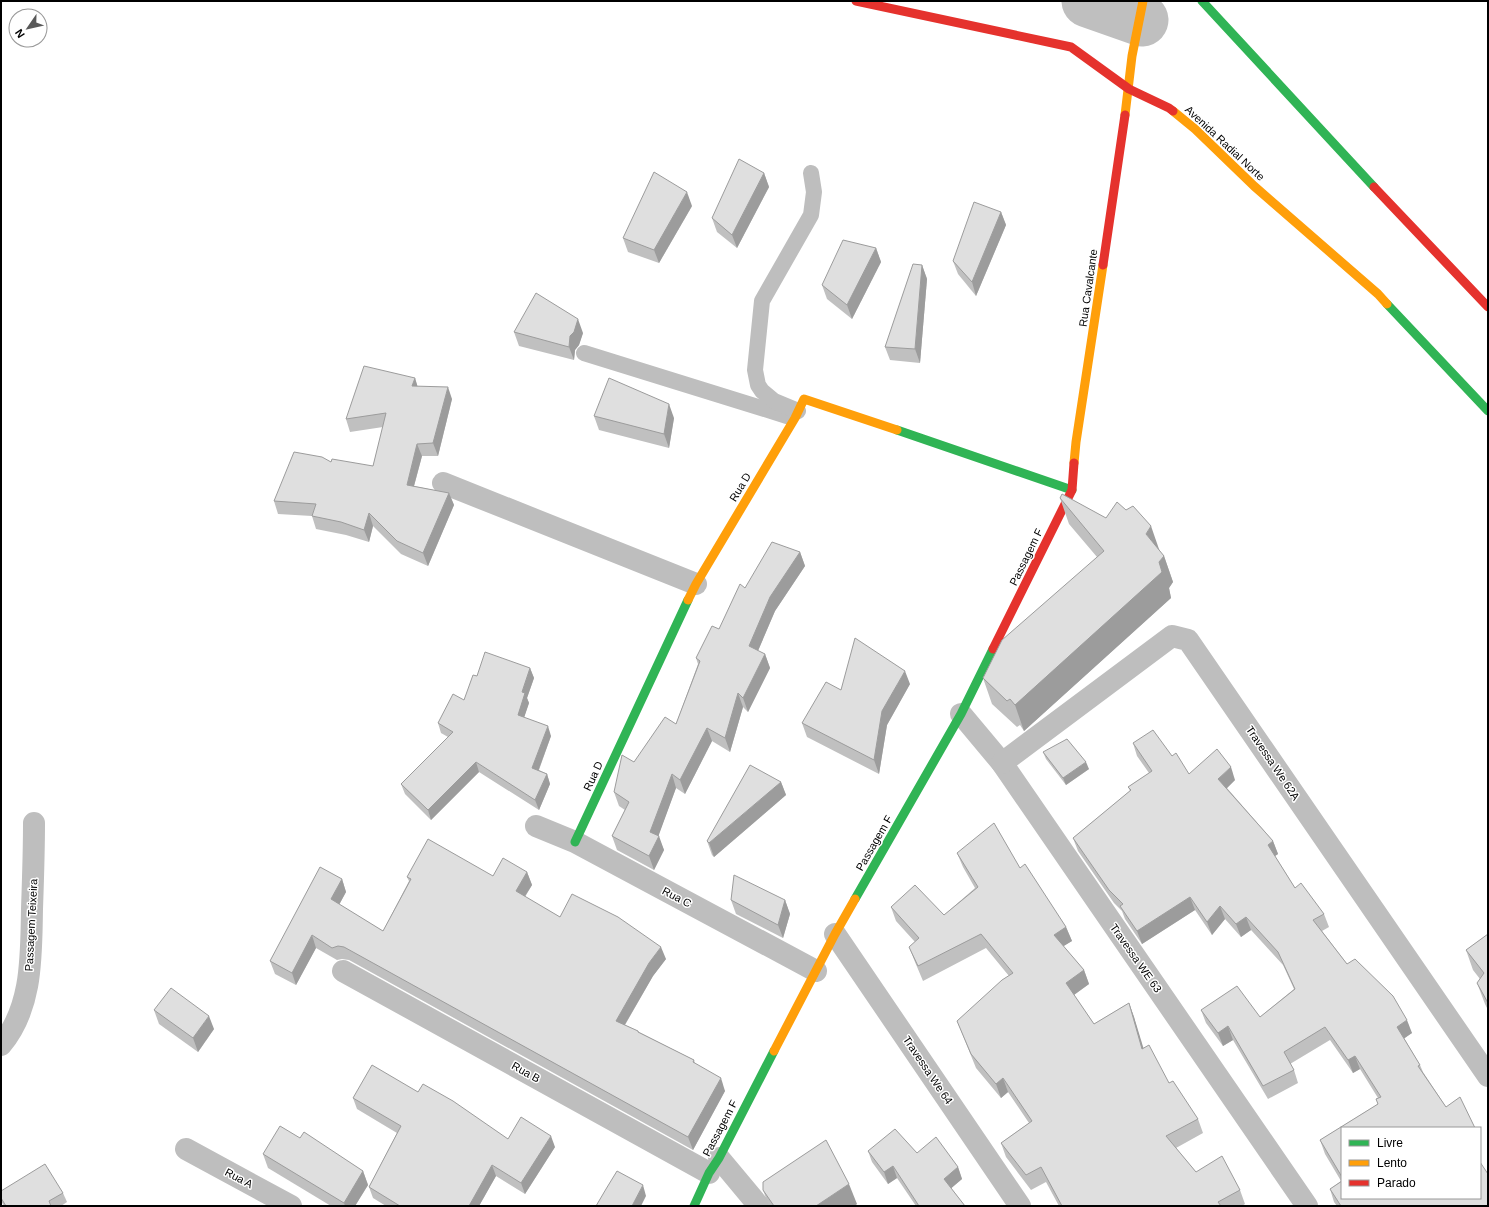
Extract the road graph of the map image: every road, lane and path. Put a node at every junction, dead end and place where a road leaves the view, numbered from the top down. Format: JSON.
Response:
{"nodes":[{"id":1,"x":856,"y":1,"type":"edge"},
{"id":2,"x":1143,"y":1,"type":"edge"},
{"id":3,"x":1202,"y":1,"type":"edge"},
{"id":4,"x":1129,"y":89,"type":"junction"},
{"id":5,"x":811,"y":173,"type":"dead end"},
{"id":6,"x":1488,"y":307,"type":"edge"},
{"id":7,"x":584,"y":353,"type":"dead end"},
{"id":8,"x":1488,"y":411,"type":"edge"},
{"id":9,"x":796,"y":415,"type":"junction"},
{"id":10,"x":443,"y":483,"type":"dead end"},
{"id":11,"x":1072,"y":490,"type":"junction"},
{"id":12,"x":696,"y":584,"type":"junction"},
{"id":13,"x":961,"y":714,"type":"junction"},
{"id":14,"x":1002,"y":763,"type":"junction"},
{"id":15,"x":34,"y":823,"type":"dead end"},
{"id":16,"x":536,"y":826,"type":"dead end"},
{"id":17,"x":575,"y":842,"type":"junction"},
{"id":18,"x":835,"y":934,"type":"junction"},
{"id":19,"x":343,"y":971,"type":"dead end"},
{"id":20,"x":816,"y":971,"type":"junction"},
{"id":21,"x":1,"y":1045,"type":"edge"},
{"id":22,"x":1488,"y":1076,"type":"edge"},
{"id":23,"x":186,"y":1149,"type":"dead end"},
{"id":24,"x":714,"y":1166,"type":"junction"},
{"id":25,"x":292,"y":1206,"type":"edge"},
{"id":26,"x":694,"y":1206,"type":"edge"},
{"id":27,"x":759,"y":1206,"type":"edge"},
{"id":28,"x":1020,"y":1206,"type":"edge"},
{"id":29,"x":1307,"y":1206,"type":"edge"}],
"edges":[{"from":1,"to":4,"type":"street","name":"Avenida Radial Norte"},
{"from":2,"to":4,"type":"street","name":"Rua Cavalcante"},
{"from":3,"to":6,"type":"street"},
{"from":4,"to":8,"type":"street","name":"Avenida Radial Norte"},
{"from":4,"to":11,"type":"street","name":"Rua Cavalcante"},
{"from":5,"to":9,"type":"lane"},
{"from":7,"to":9,"type":"lane"},
{"from":9,"to":11,"type":"street","name":"Rua D"},
{"from":9,"to":12,"type":"street","name":"Rua D"},
{"from":10,"to":12,"type":"street"},
{"from":11,"to":13,"type":"street","name":"Passagem F"},
{"from":12,"to":17,"type":"street","name":"Rua D"},
{"from":13,"to":14,"type":"street","name":"Travessa WE 63"},
{"from":13,"to":18,"type":"street","name":"Passagem F"},
{"from":14,"to":22,"type":"street","name":"Travessa We 62A"},
{"from":14,"to":29,"type":"street","name":"Travessa WE 63"},
{"from":15,"to":21,"type":"street","name":"Passagem Teixeira"},
{"from":16,"to":17,"type":"street","name":"Rua C"},
{"from":17,"to":20,"type":"street","name":"Rua C"},
{"from":18,"to":20,"type":"street","name":"Passagem F"},
{"from":18,"to":28,"type":"street","name":"Travessa We 64"},
{"from":19,"to":24,"type":"street","name":"Rua B"},
{"from":20,"to":24,"type":"street","name":"Passagem F"},
{"from":23,"to":25,"type":"street","name":"Rua A"},
{"from":24,"to":26,"type":"street","name":"Passagem F"},
{"from":24,"to":27,"type":"street"}]}
